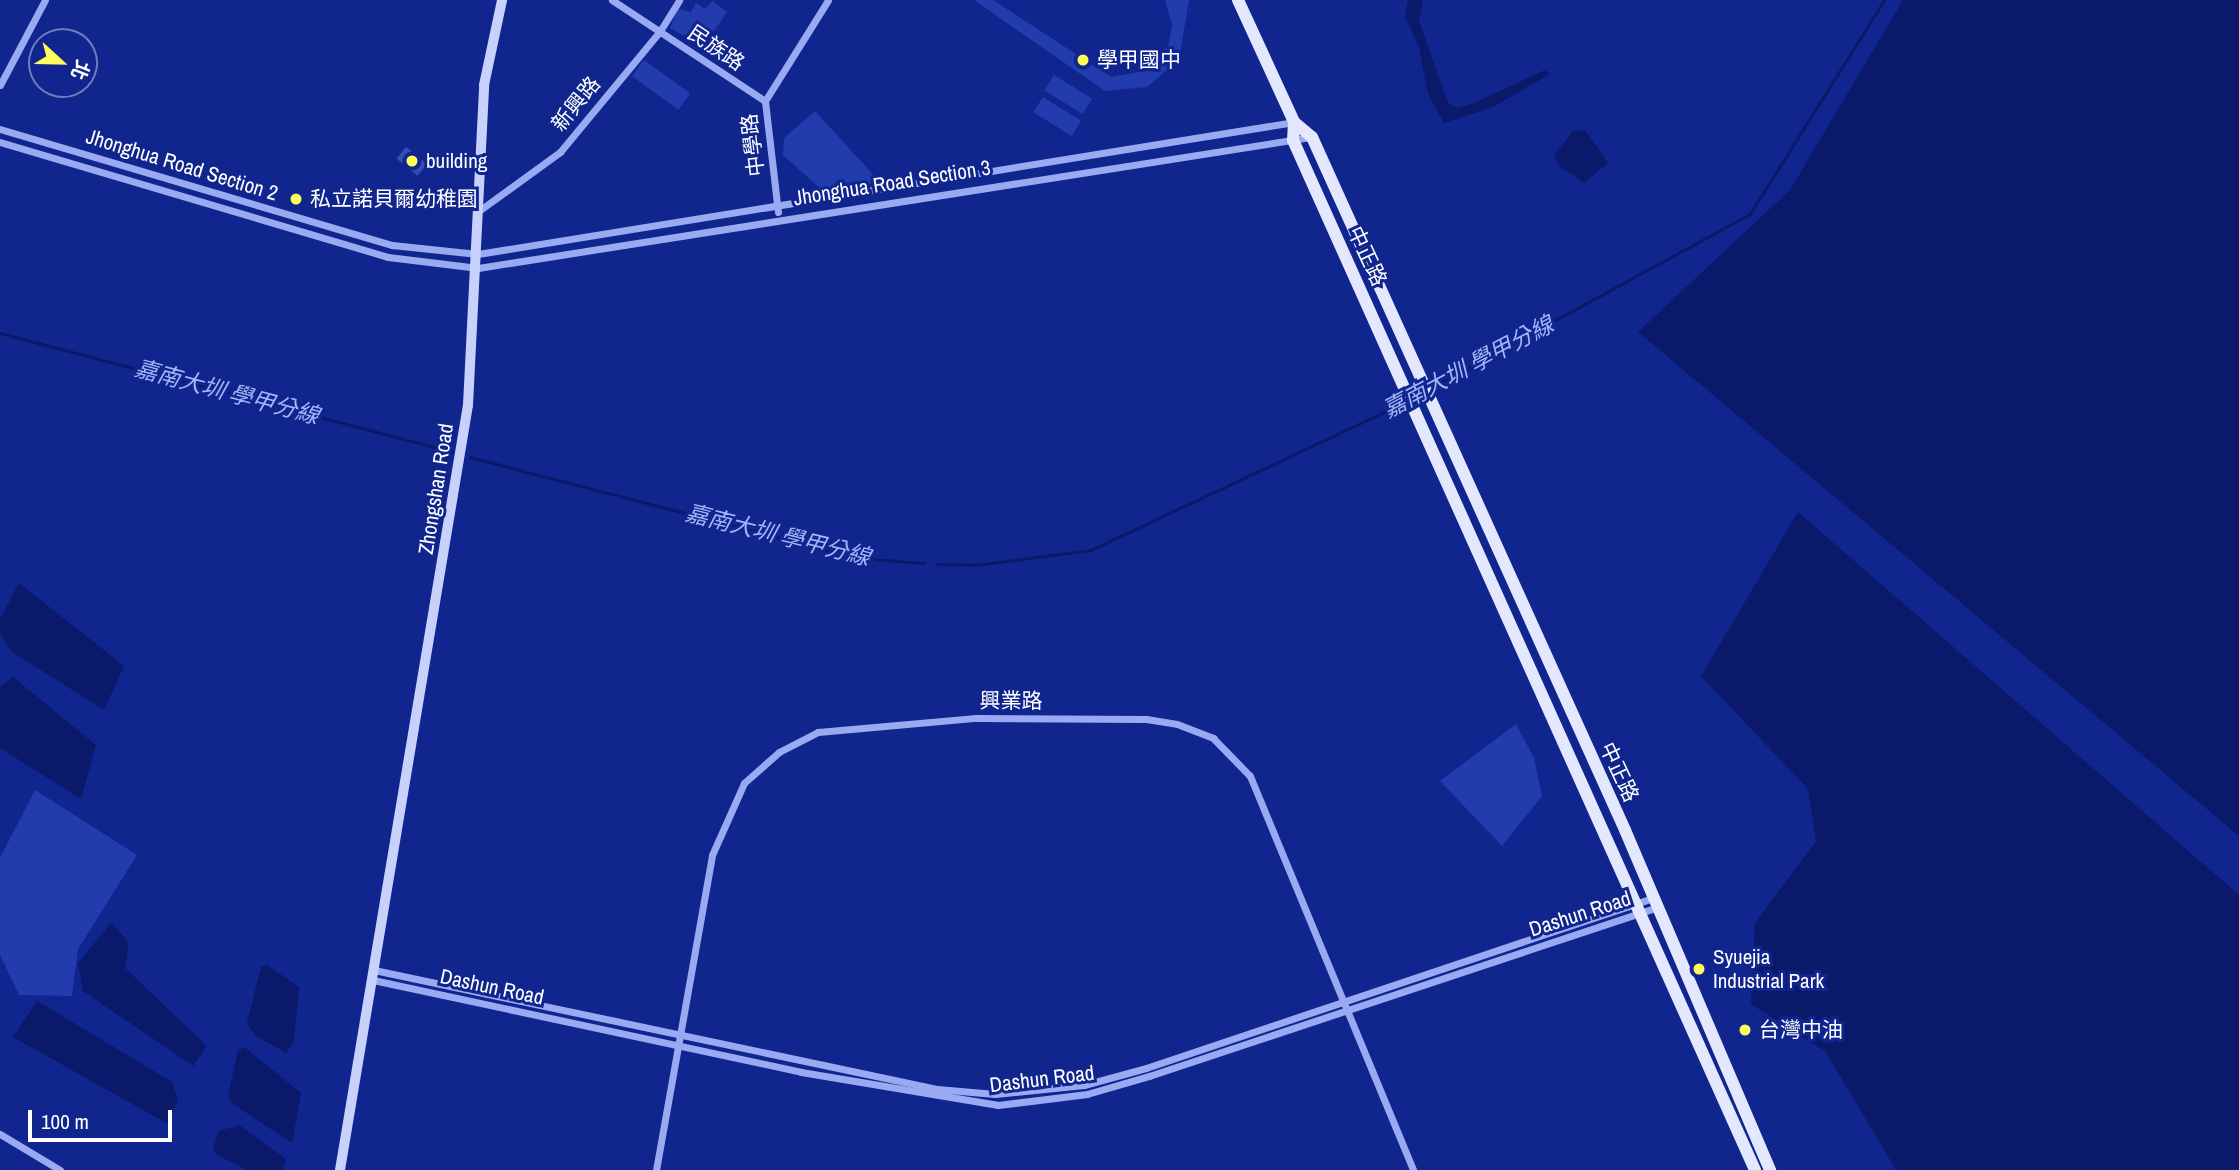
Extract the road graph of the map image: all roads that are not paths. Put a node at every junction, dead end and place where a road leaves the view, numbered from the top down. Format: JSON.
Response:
{"nodes":[{"id":1,"x":46,"y":0,"type":"edge"},
{"id":2,"x":502,"y":0,"type":"edge"},
{"id":3,"x":612,"y":0,"type":"edge"},
{"id":4,"x":679,"y":0,"type":"edge"},
{"id":5,"x":828,"y":0,"type":"edge"},
{"id":6,"x":1238,"y":0,"type":"edge"},
{"id":7,"x":660,"y":31,"type":"junction"},
{"id":8,"x":0,"y":85,"type":"edge"},
{"id":9,"x":765,"y":102,"type":"junction"},
{"id":10,"x":1294,"y":122,"type":"junction"},
{"id":11,"x":0,"y":129,"type":"edge"},
{"id":12,"x":1312,"y":137,"type":"junction"},
{"id":13,"x":1293,"y":140,"type":"junction"},
{"id":14,"x":0,"y":142,"type":"edge"},
{"id":15,"x":778,"y":208,"type":"junction"},
{"id":16,"x":480,"y":210,"type":"junction"},
{"id":17,"x":778,"y":219,"type":"junction"},
{"id":18,"x":478,"y":254,"type":"junction"},
{"id":19,"x":478,"y":268,"type":"junction"},
{"id":20,"x":1656,"y":902,"type":"junction"},
{"id":21,"x":1639,"y":909,"type":"junction"},
{"id":22,"x":374,"y":975,"type":"junction"},
{"id":23,"x":1343,"y":1005,"type":"junction"},
{"id":24,"x":1711,"y":1030,"type":"junction"},
{"id":25,"x":678,"y":1034,"type":"junction"},
{"id":26,"x":1694,"y":1036,"type":"junction"},
{"id":27,"x":677,"y":1043,"type":"junction"},
{"id":28,"x":0,"y":1134,"type":"edge"},
{"id":29,"x":60,"y":1170,"type":"edge"},
{"id":30,"x":340,"y":1170,"type":"edge"},
{"id":31,"x":656,"y":1170,"type":"edge"},
{"id":32,"x":1413,"y":1170,"type":"edge"},
{"id":33,"x":1755,"y":1170,"type":"edge"},
{"id":34,"x":1770,"y":1170,"type":"edge"}],
"edges":[{"from":1,"to":8,"type":"street"},
{"from":2,"to":16,"type":"main road","name":"Zhongshan Road"},
{"from":3,"to":7,"type":"street","name":"民族路"},
{"from":4,"to":7,"type":"street","name":"新興路"},
{"from":5,"to":9,"type":"street","name":"中學路"},
{"from":6,"to":10,"type":"main road"},
{"from":7,"to":9,"type":"street","name":"民族路"},
{"from":7,"to":16,"type":"street","name":"新興路"},
{"from":9,"to":15,"type":"street","name":"中學路"},
{"from":10,"to":12,"type":"main road"},
{"from":10,"to":13,"type":"main road"},
{"from":10,"to":15,"type":"street","name":"Jhonghua Road Section 3"},
{"from":11,"to":18,"type":"street","name":"Jhonghua Road Section 2"},
{"from":12,"to":13,"type":"street","name":"Jhonghua Road Section 3"},
{"from":12,"to":20,"type":"main road","name":"中正路"},
{"from":13,"to":17,"type":"street","name":"Jhonghua Road Section 3"},
{"from":13,"to":21,"type":"main road","name":"中正路"},
{"from":14,"to":19,"type":"street","name":"Jhonghua Road Section 2"},
{"from":15,"to":17,"type":"street","name":"中學路"},
{"from":15,"to":18,"type":"street","name":"Jhonghua Road Section 3"},
{"from":16,"to":18,"type":"main road","name":"Zhongshan Road"},
{"from":17,"to":19,"type":"street","name":"Jhonghua Road Section 3"},
{"from":18,"to":19,"type":"main road","name":"Zhongshan Road"},
{"from":19,"to":22,"type":"main road","name":"Zhongshan Road"},
{"from":20,"to":21,"type":"street","name":"Dashun Road"},
{"from":20,"to":24,"type":"main road","name":"中正路"},
{"from":21,"to":23,"type":"street","name":"Dashun Road"},
{"from":21,"to":26,"type":"main road","name":"中正路"},
{"from":22,"to":25,"type":"street","name":"Dashun Road"},
{"from":22,"to":27,"type":"street","name":"Dashun Road"},
{"from":22,"to":30,"type":"main road","name":"Zhongshan Road"},
{"from":23,"to":25,"type":"street","name":"Dashun Road"},
{"from":23,"to":25,"type":"street","name":"興業路"},
{"from":23,"to":27,"type":"street","name":"Dashun Road"},
{"from":23,"to":32,"type":"street","name":"興業路"},
{"from":24,"to":26,"type":"main road"},
{"from":24,"to":34,"type":"main road","name":"中正路"},
{"from":25,"to":27,"type":"street","name":"興業路"},
{"from":26,"to":33,"type":"main road","name":"中正路"},
{"from":27,"to":31,"type":"street","name":"興業路"},
{"from":28,"to":29,"type":"street"}]}
